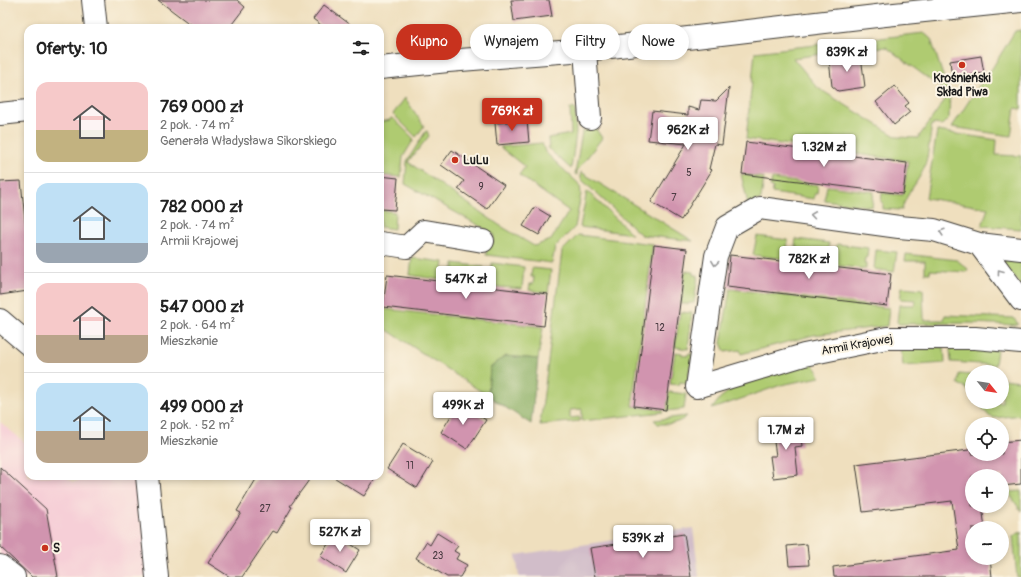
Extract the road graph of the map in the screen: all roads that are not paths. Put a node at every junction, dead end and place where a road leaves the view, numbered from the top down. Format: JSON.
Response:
{"nodes":[{"id":1,"x":93,"y":0,"type":"edge"},
{"id":2,"x":1021,"y":1,"type":"edge"},
{"id":3,"x":96,"y":24,"type":"edge"},
{"id":4,"x":620,"y":46,"type":"edge"},
{"id":5,"x":561,"y":52,"type":"edge"},
{"id":6,"x":587,"y":60,"type":"edge"},
{"id":7,"x":384,"y":68,"type":"edge"},
{"id":8,"x":24,"y":111,"type":"edge"},
{"id":9,"x":0,"y":114,"type":"edge"},
{"id":10,"x":590,"y":118,"type":"dead end"},
{"id":11,"x":483,"y":241,"type":"dead end"},
{"id":12,"x":384,"y":244,"type":"edge"},
{"id":13,"x":979,"y":244,"type":"junction"},
{"id":14,"x":1021,"y":249,"type":"edge"},
{"id":15,"x":1021,"y":300,"type":"edge"},
{"id":16,"x":0,"y":320,"type":"edge"},
{"id":17,"x":24,"y":341,"type":"edge"},
{"id":18,"x":1021,"y":342,"type":"edge"},
{"id":19,"x":147,"y":480,"type":"edge"},
{"id":20,"x":0,"y":566,"type":"edge"},
{"id":21,"x":14,"y":577,"type":"edge"},
{"id":22,"x":157,"y":577,"type":"edge"}],
"edges":[{"from":1,"to":3,"type":"street"},
{"from":2,"to":4,"type":"street"},
{"from":5,"to":7,"type":"street"},
{"from":6,"to":10,"type":"street"},
{"from":8,"to":9,"type":"street"},
{"from":11,"to":12,"type":"street"},
{"from":13,"to":14,"type":"street"},
{"from":15,"to":13,"type":"street","one_way":true},
{"from":13,"to":18,"type":"street","name":"Armii Krajowej","one_way":true},
{"from":16,"to":17,"type":"street"},
{"from":19,"to":22,"type":"street"},
{"from":20,"to":21,"type":"street"}]}
